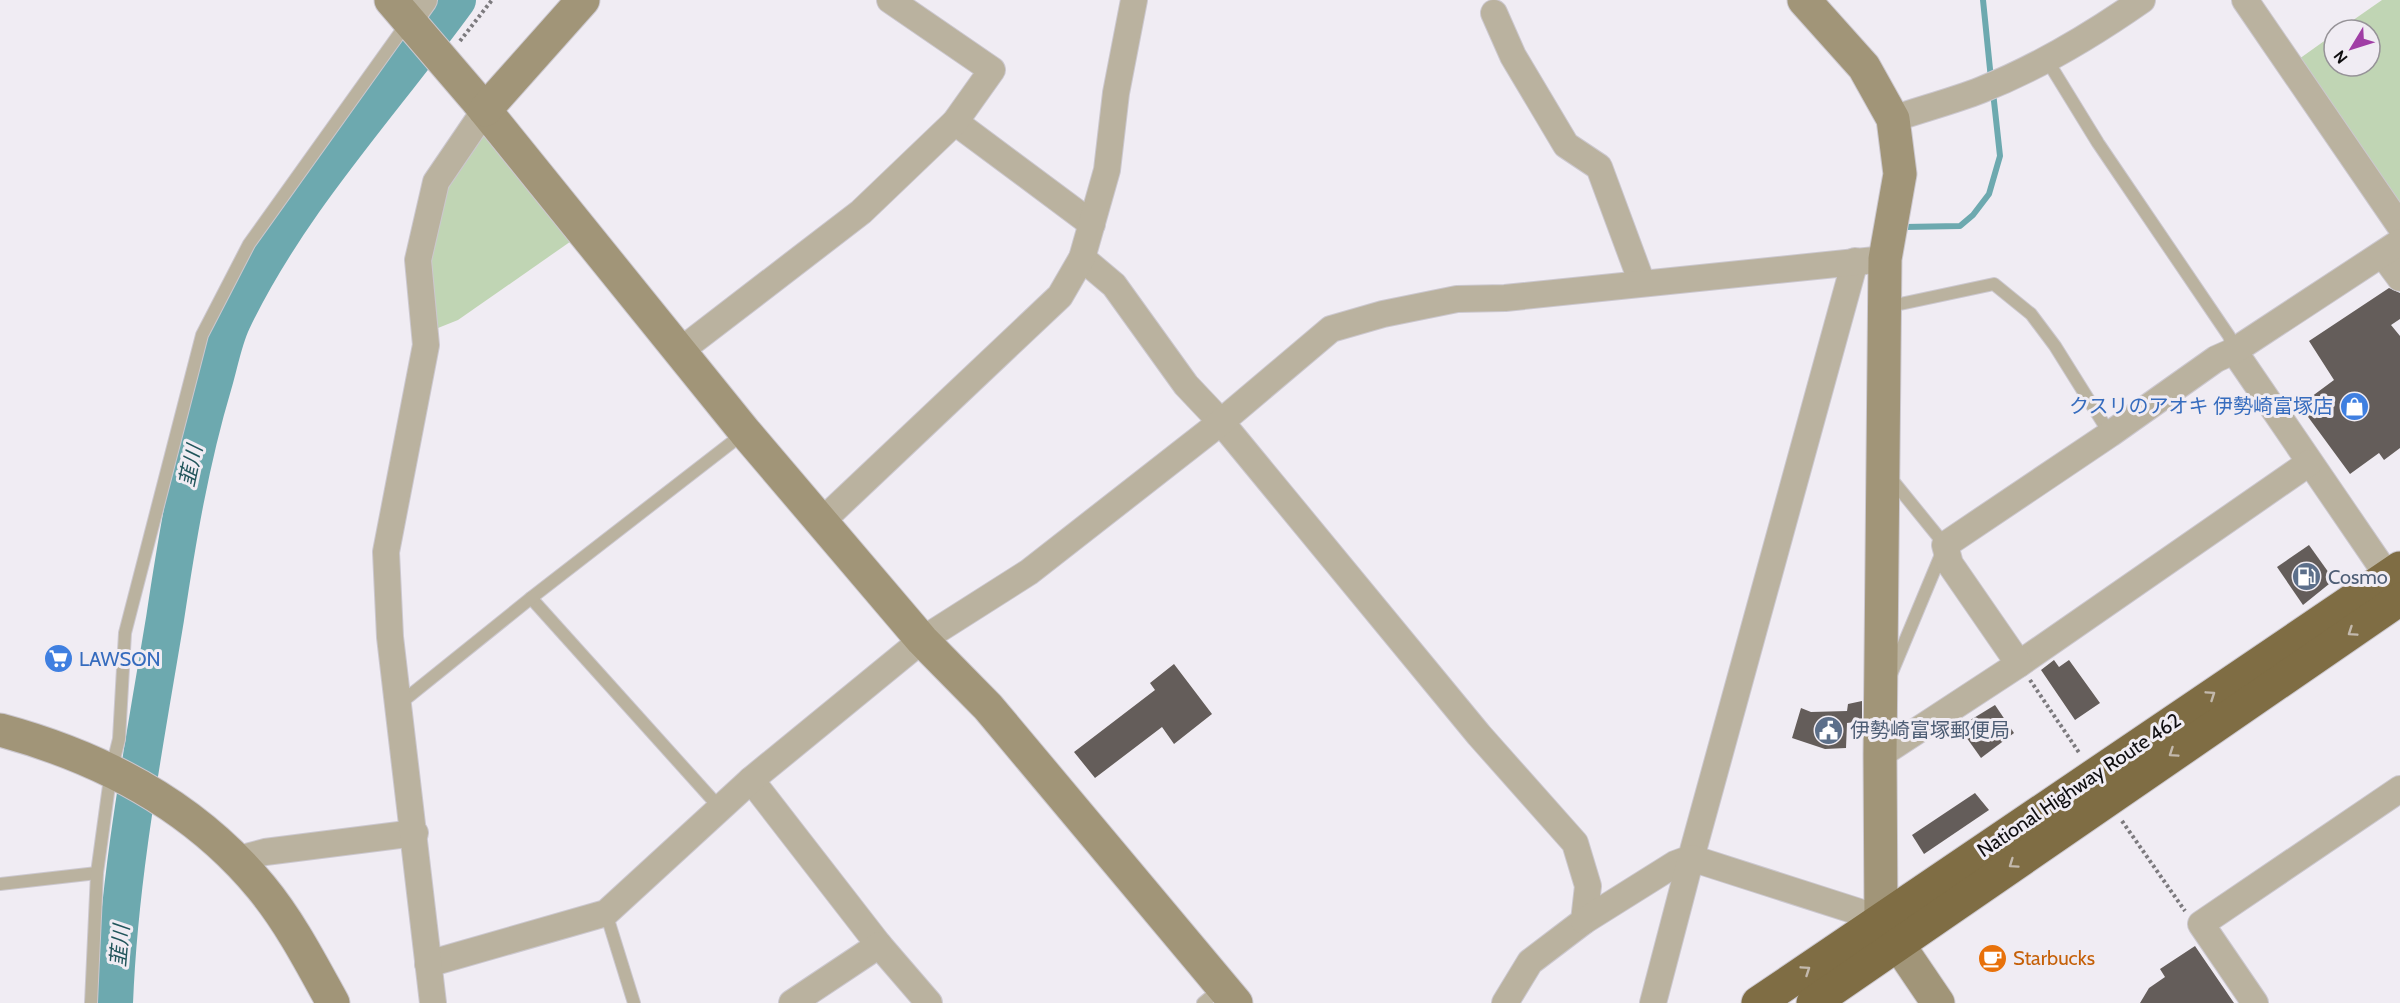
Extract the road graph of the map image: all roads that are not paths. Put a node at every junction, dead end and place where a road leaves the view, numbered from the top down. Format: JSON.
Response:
{"nodes":[{"id":1,"x":583,"y":0,"type":"edge"},
{"id":2,"x":890,"y":0,"type":"edge"},
{"id":3,"x":1134,"y":0,"type":"edge"},
{"id":4,"x":1804,"y":0,"type":"edge"},
{"id":5,"x":2142,"y":0,"type":"edge"},
{"id":6,"x":2245,"y":0,"type":"edge"},
{"id":7,"x":409,"y":12,"type":"edge"},
{"id":8,"x":1494,"y":13,"type":"dead end"},
{"id":9,"x":2047,"y":60,"type":"junction"},
{"id":10,"x":485,"y":110,"type":"junction"},
{"id":11,"x":1893,"y":119,"type":"junction"},
{"id":12,"x":955,"y":122,"type":"junction"},
{"id":13,"x":1092,"y":224,"type":"junction"},
{"id":14,"x":2400,"y":226,"type":"edge"},
{"id":15,"x":2391,"y":248,"type":"edge"},
{"id":16,"x":1082,"y":258,"type":"junction"},
{"id":17,"x":1870,"y":260,"type":"junction"},
{"id":18,"x":2400,"y":279,"type":"edge"},
{"id":19,"x":1642,"y":284,"type":"junction"},
{"id":20,"x":1884,"y":307,"type":"junction"},
{"id":21,"x":680,"y":351,"type":"junction"},
{"id":22,"x":2234,"y":351,"type":"junction"},
{"id":23,"x":1221,"y":422,"type":"junction"},
{"id":24,"x":745,"y":432,"type":"junction"},
{"id":25,"x":2110,"y":434,"type":"junction"},
{"id":26,"x":2309,"y":463,"type":"junction"},
{"id":27,"x":1883,"y":468,"type":"junction"},
{"id":28,"x":822,"y":521,"type":"junction"},
{"id":29,"x":1945,"y":545,"type":"junction"},
{"id":30,"x":2397,"y":584,"type":"edge"},
{"id":31,"x":531,"y":598,"type":"junction"},
{"id":32,"x":922,"y":640,"type":"junction"},
{"id":33,"x":2019,"y":664,"type":"junction"},
{"id":34,"x":1881,"y":687,"type":"junction"},
{"id":35,"x":399,"y":705,"type":"junction"},
{"id":36,"x":0,"y":730,"type":"edge"},
{"id":37,"x":1880,"y":754,"type":"junction"},
{"id":38,"x":114,"y":772,"type":"junction"},
{"id":39,"x":751,"y":780,"type":"junction"},
{"id":40,"x":2400,"y":789,"type":"edge"},
{"id":41,"x":720,"y":808,"type":"junction"},
{"id":42,"x":415,"y":833,"type":"junction"},
{"id":43,"x":235,"y":860,"type":"junction"},
{"id":44,"x":1698,"y":860,"type":"junction"},
{"id":45,"x":98,"y":873,"type":"junction"},
{"id":46,"x":0,"y":884,"type":"edge"},
{"id":47,"x":606,"y":913,"type":"junction"},
{"id":48,"x":1584,"y":921,"type":"junction"},
{"id":49,"x":1889,"y":931,"type":"junction"},
{"id":50,"x":879,"y":945,"type":"junction"},
{"id":51,"x":428,"y":964,"type":"junction"},
{"id":52,"x":1220,"y":998,"type":"edge"},
{"id":53,"x":91,"y":1003,"type":"edge"},
{"id":54,"x":333,"y":1003,"type":"edge"},
{"id":55,"x":433,"y":1003,"type":"edge"},
{"id":56,"x":634,"y":1003,"type":"edge"},
{"id":57,"x":792,"y":1003,"type":"edge"},
{"id":58,"x":929,"y":1003,"type":"edge"},
{"id":59,"x":1505,"y":1003,"type":"edge"},
{"id":60,"x":1653,"y":1003,"type":"edge"},
{"id":61,"x":1758,"y":1003,"type":"edge"},
{"id":62,"x":1813,"y":1003,"type":"edge"},
{"id":63,"x":1938,"y":1003,"type":"edge"},
{"id":64,"x":2255,"y":1003,"type":"edge"}],
"edges":[{"from":1,"to":10,"type":"street"},
{"from":2,"to":12,"type":"street"},
{"from":3,"to":13,"type":"street"},
{"from":4,"to":11,"type":"street"},
{"from":5,"to":9,"type":"street"},
{"from":6,"to":14,"type":"street"},
{"from":7,"to":10,"type":"street"},
{"from":7,"to":38,"type":"lane"},
{"from":8,"to":19,"type":"street"},
{"from":9,"to":11,"type":"street"},
{"from":9,"to":22,"type":"lane"},
{"from":10,"to":21,"type":"street"},
{"from":10,"to":35,"type":"street"},
{"from":11,"to":17,"type":"street"},
{"from":12,"to":13,"type":"street"},
{"from":12,"to":21,"type":"street"},
{"from":13,"to":16,"type":"street"},
{"from":15,"to":18,"type":"street"},
{"from":15,"to":22,"type":"street"},
{"from":16,"to":23,"type":"street"},
{"from":16,"to":28,"type":"street"},
{"from":17,"to":19,"type":"street"},
{"from":17,"to":20,"type":"street"},
{"from":17,"to":44,"type":"street"},
{"from":19,"to":23,"type":"street"},
{"from":20,"to":25,"type":"lane"},
{"from":20,"to":27,"type":"street"},
{"from":21,"to":24,"type":"street"},
{"from":22,"to":25,"type":"street"},
{"from":22,"to":26,"type":"street"},
{"from":23,"to":32,"type":"street"},
{"from":23,"to":48,"type":"street"},
{"from":24,"to":28,"type":"street"},
{"from":24,"to":31,"type":"lane"},
{"from":25,"to":29,"type":"street"},
{"from":26,"to":30,"type":"street"},
{"from":26,"to":33,"type":"street"},
{"from":27,"to":29,"type":"lane"},
{"from":27,"to":34,"type":"street"},
{"from":28,"to":32,"type":"street"},
{"from":29,"to":33,"type":"street"},
{"from":29,"to":34,"type":"lane"},
{"from":30,"to":49,"type":"highway","name":"National Highway Route 462"},
{"from":31,"to":35,"type":"lane"},
{"from":31,"to":41,"type":"lane"},
{"from":32,"to":39,"type":"street"},
{"from":32,"to":52,"type":"street"},
{"from":33,"to":37,"type":"street"},
{"from":34,"to":37,"type":"street"},
{"from":35,"to":42,"type":"street"},
{"from":36,"to":38,"type":"street"},
{"from":37,"to":49,"type":"street"},
{"from":38,"to":43,"type":"street"},
{"from":38,"to":45,"type":"lane"},
{"from":39,"to":41,"type":"street"},
{"from":39,"to":50,"type":"street"},
{"from":40,"to":64,"type":"street"},
{"from":41,"to":47,"type":"street"},
{"from":42,"to":43,"type":"street"},
{"from":42,"to":51,"type":"street"},
{"from":43,"to":54,"type":"street"},
{"from":44,"to":48,"type":"street"},
{"from":44,"to":49,"type":"street"},
{"from":44,"to":60,"type":"street"},
{"from":45,"to":46,"type":"lane"},
{"from":45,"to":53,"type":"lane"},
{"from":47,"to":51,"type":"street"},
{"from":47,"to":56,"type":"lane"},
{"from":48,"to":59,"type":"street"},
{"from":61,"to":49,"type":"highway","name":"National Highway Route 462","one_way":true},
{"from":49,"to":62,"type":"highway","name":"National Highway Route 462"},
{"from":49,"to":63,"type":"street"},
{"from":50,"to":57,"type":"street"},
{"from":50,"to":58,"type":"street"},
{"from":51,"to":55,"type":"street"}]}
